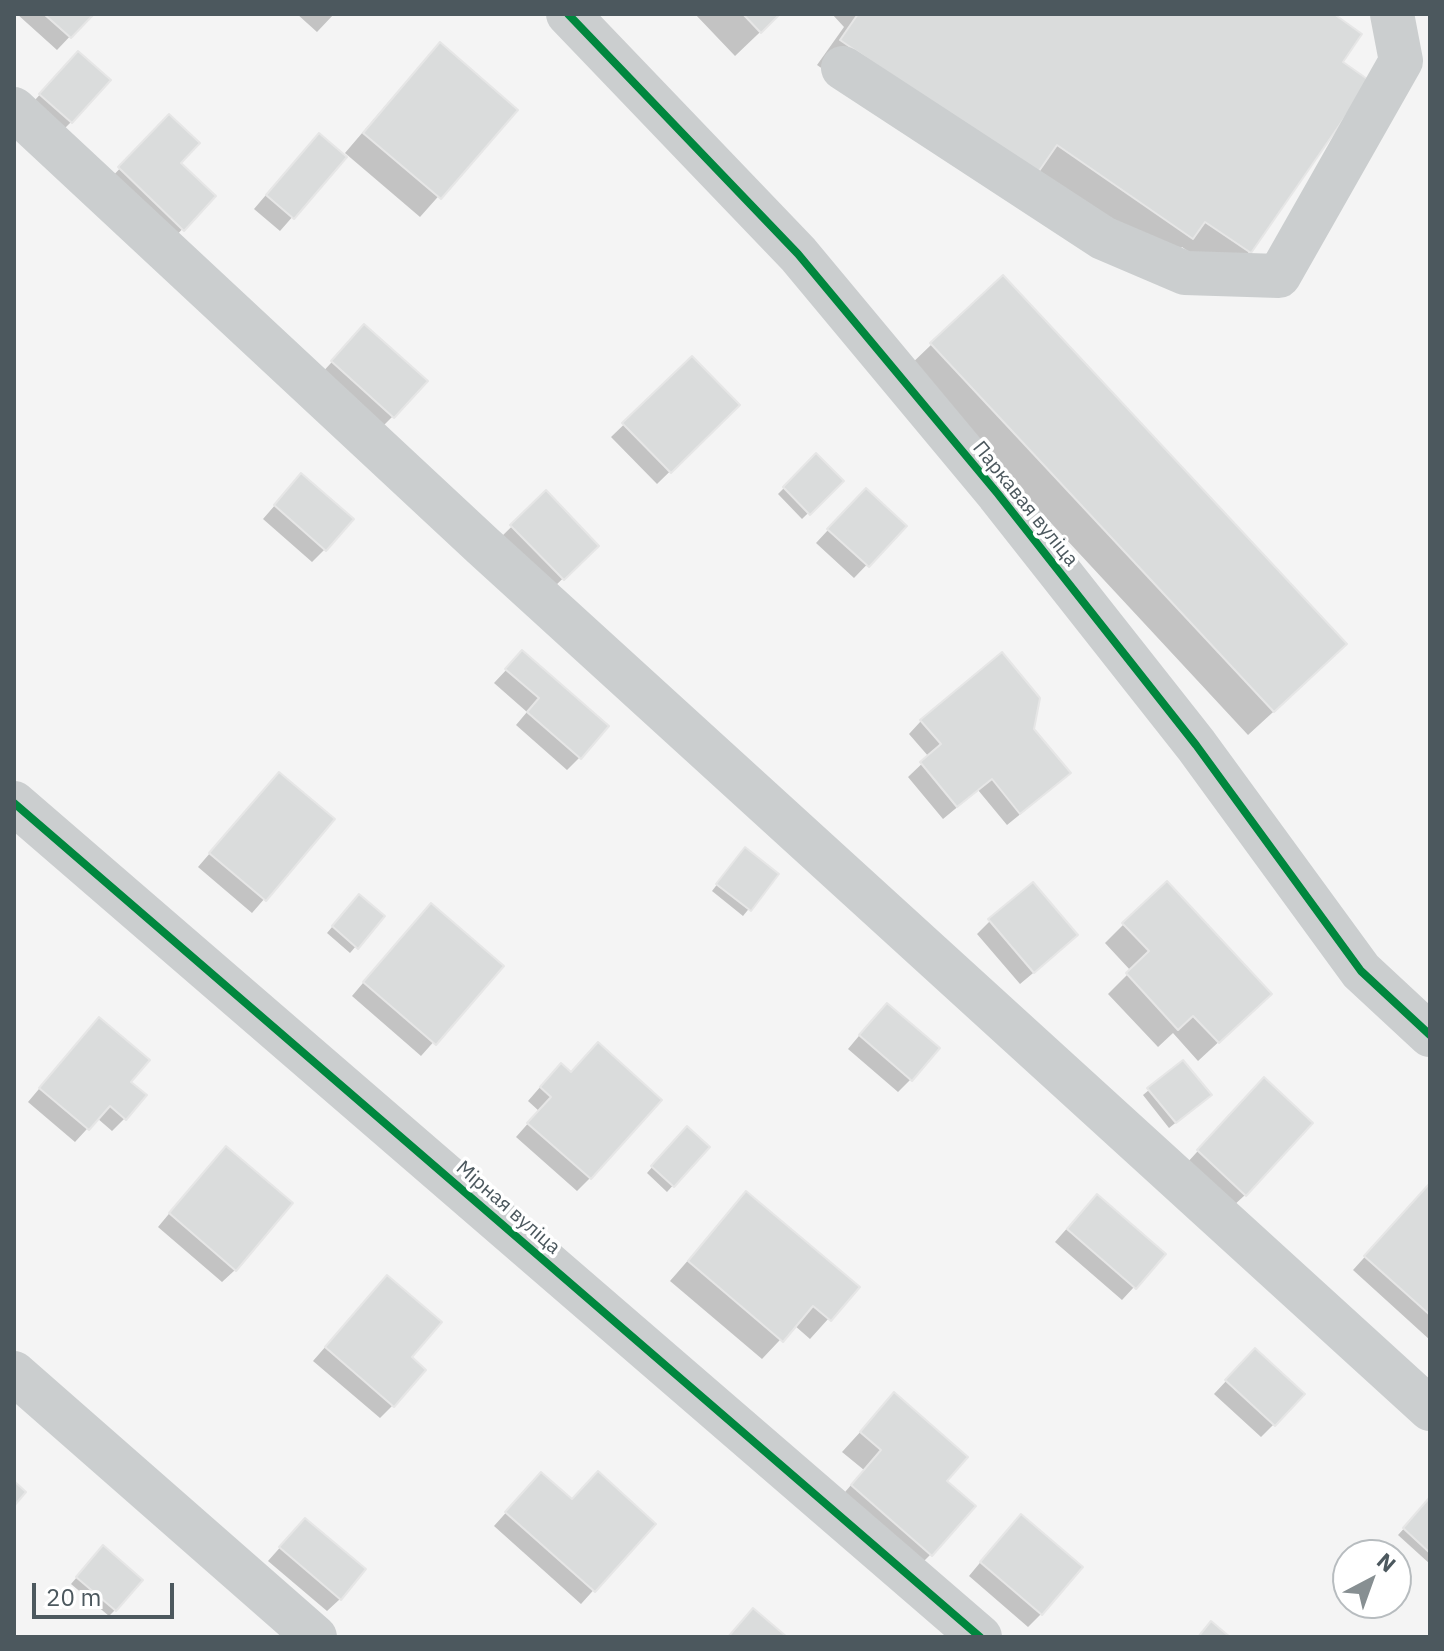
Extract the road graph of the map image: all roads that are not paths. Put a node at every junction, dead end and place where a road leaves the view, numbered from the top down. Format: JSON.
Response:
{"nodes":[{"id":1,"x":568,"y":14,"type":"edge"},
{"id":2,"x":1392,"y":14,"type":"edge"},
{"id":3,"x":843,"y":68,"type":"dead end"},
{"id":4,"x":14,"y":109,"type":"edge"},
{"id":5,"x":14,"y":803,"type":"edge"},
{"id":6,"x":1430,"y":1035,"type":"edge"},
{"id":7,"x":14,"y":1373,"type":"edge"},
{"id":8,"x":1430,"y":1409,"type":"edge"},
{"id":9,"x":315,"y":1637,"type":"edge"},
{"id":10,"x":980,"y":1637,"type":"edge"}],
"edges":[{"from":1,"to":6,"type":"street","name":"Паркавая вуліца"},
{"from":2,"to":3,"type":"street"},
{"from":4,"to":8,"type":"street"},
{"from":5,"to":10,"type":"street","name":"Мірная вуліца"},
{"from":7,"to":9,"type":"street"}]}
